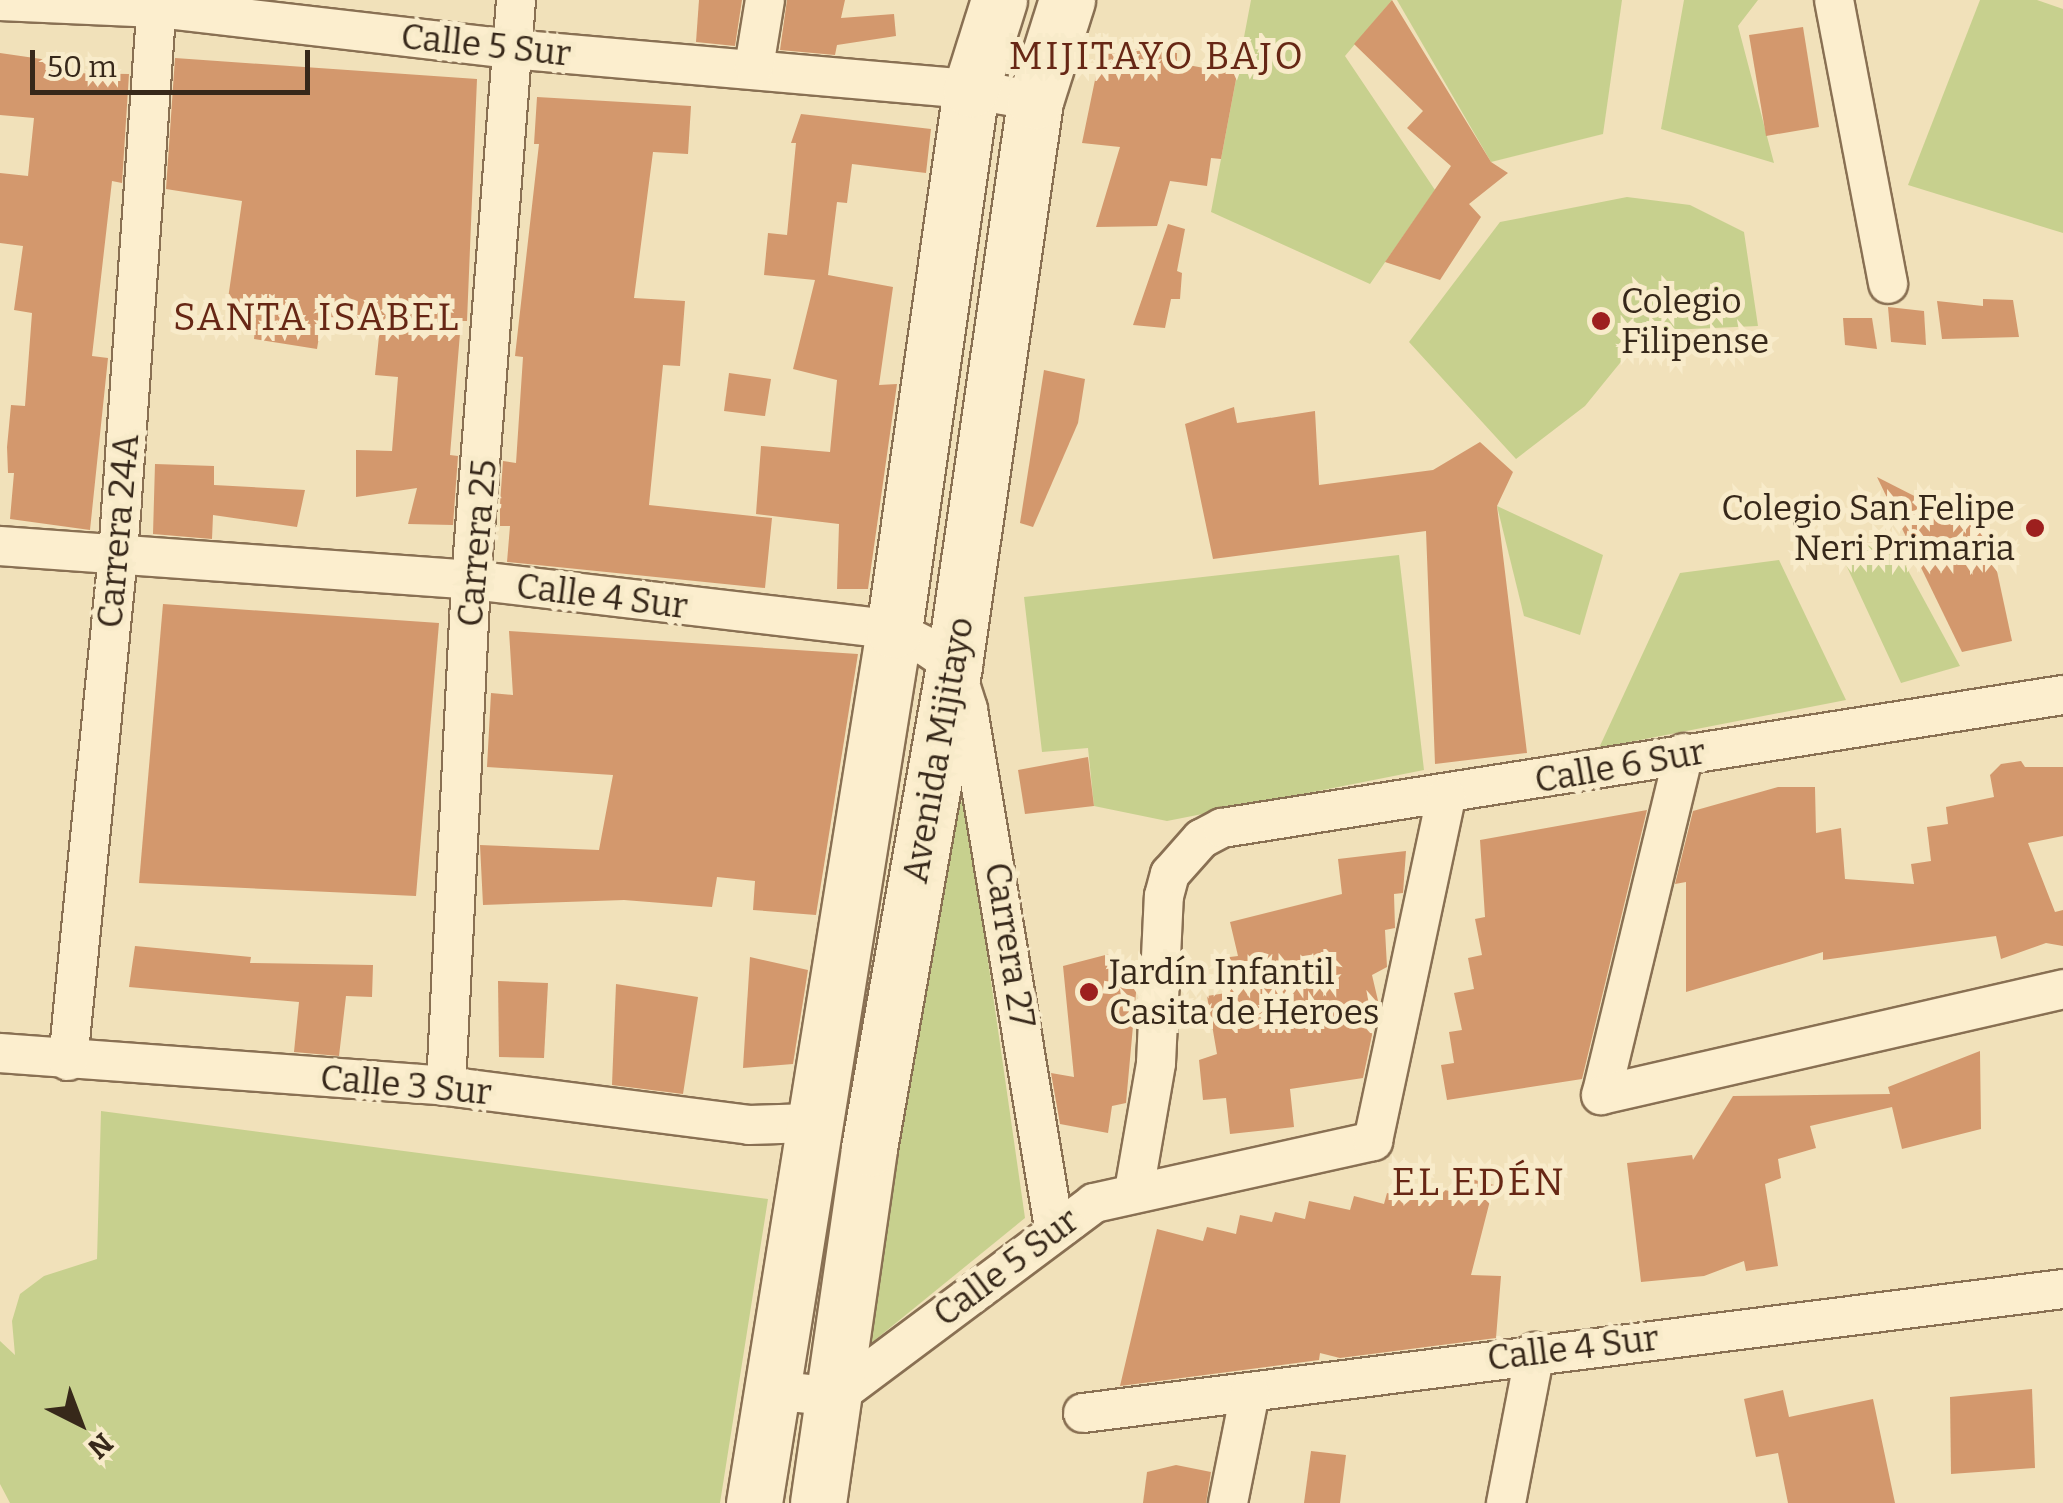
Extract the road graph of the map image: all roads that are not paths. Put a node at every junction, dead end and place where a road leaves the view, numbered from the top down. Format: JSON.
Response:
{"nodes":[{"id":1,"x":516,"y":0,"type":"edge"},
{"id":2,"x":764,"y":0,"type":"edge"},
{"id":3,"x":999,"y":0,"type":"edge"},
{"id":4,"x":1067,"y":0,"type":"edge"},
{"id":5,"x":1834,"y":0,"type":"edge"},
{"id":6,"x":0,"y":1,"type":"edge"},
{"id":7,"x":157,"y":4,"type":"edge"},
{"id":8,"x":510,"y":49,"type":"junction"},
{"id":9,"x":754,"y":68,"type":"junction"},
{"id":10,"x":972,"y":88,"type":"junction"},
{"id":11,"x":1035,"y":101,"type":"junction"},
{"id":12,"x":1888,"y":284,"type":"dead end"},
{"id":13,"x":0,"y":546,"type":"edge"},
{"id":14,"x":118,"y":556,"type":"junction"},
{"id":15,"x":472,"y":580,"type":"junction"},
{"id":16,"x":894,"y":630,"type":"junction"},
{"id":17,"x":954,"y":665,"type":"junction"},
{"id":18,"x":2063,"y":695,"type":"edge"},
{"id":19,"x":1684,"y":753,"type":"junction"},
{"id":20,"x":1446,"y":797,"type":"junction"},
{"id":21,"x":2063,"y":989,"type":"edge"},
{"id":22,"x":0,"y":1053,"type":"edge"},
{"id":23,"x":68,"y":1062,"type":"junction"},
{"id":24,"x":446,"y":1086,"type":"junction"},
{"id":25,"x":811,"y":1124,"type":"junction"},
{"id":26,"x":1134,"y":1190,"type":"junction"},
{"id":27,"x":1054,"y":1228,"type":"junction"},
{"id":28,"x":2063,"y":1289,"type":"edge"},
{"id":29,"x":1535,"y":1352,"type":"junction"},
{"id":30,"x":772,"y":1390,"type":"junction"},
{"id":31,"x":1250,"y":1393,"type":"junction"},
{"id":32,"x":835,"y":1398,"type":"junction"},
{"id":33,"x":1084,"y":1413,"type":"dead end"},
{"id":34,"x":754,"y":1503,"type":"edge"},
{"id":35,"x":818,"y":1503,"type":"edge"},
{"id":36,"x":1228,"y":1503,"type":"edge"},
{"id":37,"x":1506,"y":1503,"type":"edge"}],
"edges":[{"from":1,"to":8,"type":"street","name":"Carrera 25"},
{"from":2,"to":9,"type":"street"},
{"from":3,"to":10,"type":"main road","name":"Avenida Mijitayo"},
{"from":4,"to":11,"type":"main road","name":"Avenida Mijitayo"},
{"from":5,"to":12,"type":"street"},
{"from":6,"to":7,"type":"street","name":"Calle 5 Sur"},
{"from":7,"to":8,"type":"street","name":"Calle 5 Sur"},
{"from":7,"to":14,"type":"street","name":"Carrera 24A"},
{"from":8,"to":9,"type":"street","name":"Calle 5 Sur"},
{"from":8,"to":15,"type":"street","name":"Carrera 25"},
{"from":9,"to":10,"type":"street","name":"Calle 5 Sur"},
{"from":10,"to":11,"type":"street","name":"Calle 5 Sur"},
{"from":10,"to":16,"type":"main road","name":"Avenida Mijitayo"},
{"from":11,"to":17,"type":"main road","name":"Avenida Mijitayo"},
{"from":13,"to":14,"type":"street","name":"Calle 4 Sur"},
{"from":14,"to":15,"type":"street","name":"Calle 4 Sur"},
{"from":14,"to":23,"type":"street","name":"Carrera 24A"},
{"from":15,"to":16,"type":"street","name":"Calle 4 Sur"},
{"from":15,"to":24,"type":"street","name":"Carrera 25"},
{"from":16,"to":17,"type":"street","name":"Calle 4 Sur"},
{"from":16,"to":25,"type":"main road","name":"Avenida Mijitayo"},
{"from":17,"to":27,"type":"street","name":"Carrera 27"},
{"from":17,"to":32,"type":"main road","name":"Avenida Mijitayo"},
{"from":18,"to":19,"type":"street","name":"Calle 6 Sur"},
{"from":19,"to":20,"type":"street","name":"Calle 6 Sur"},
{"from":19,"to":21,"type":"street"},
{"from":20,"to":26,"type":"street","name":"Calle 5 Sur"},
{"from":20,"to":26,"type":"street","name":"Calle 6 Sur"},
{"from":22,"to":23,"type":"street","name":"Calle 3 Sur"},
{"from":23,"to":24,"type":"street","name":"Calle 3 Sur"},
{"from":24,"to":25,"type":"street","name":"Calle 3 Sur"},
{"from":25,"to":30,"type":"main road","name":"Avenida Mijitayo"},
{"from":26,"to":27,"type":"street","name":"Calle 5 Sur"},
{"from":27,"to":32,"type":"street","name":"Calle 5 Sur"},
{"from":28,"to":29,"type":"street","name":"Calle 4 Sur"},
{"from":29,"to":31,"type":"street","name":"Calle 4 Sur"},
{"from":29,"to":37,"type":"street"},
{"from":30,"to":32,"type":"street"},
{"from":30,"to":34,"type":"main road","name":"Avenida Mijitayo"},
{"from":31,"to":33,"type":"street","name":"Calle 4 Sur"},
{"from":31,"to":36,"type":"street"},
{"from":32,"to":35,"type":"main road","name":"Avenida Mijitayo"}]}
